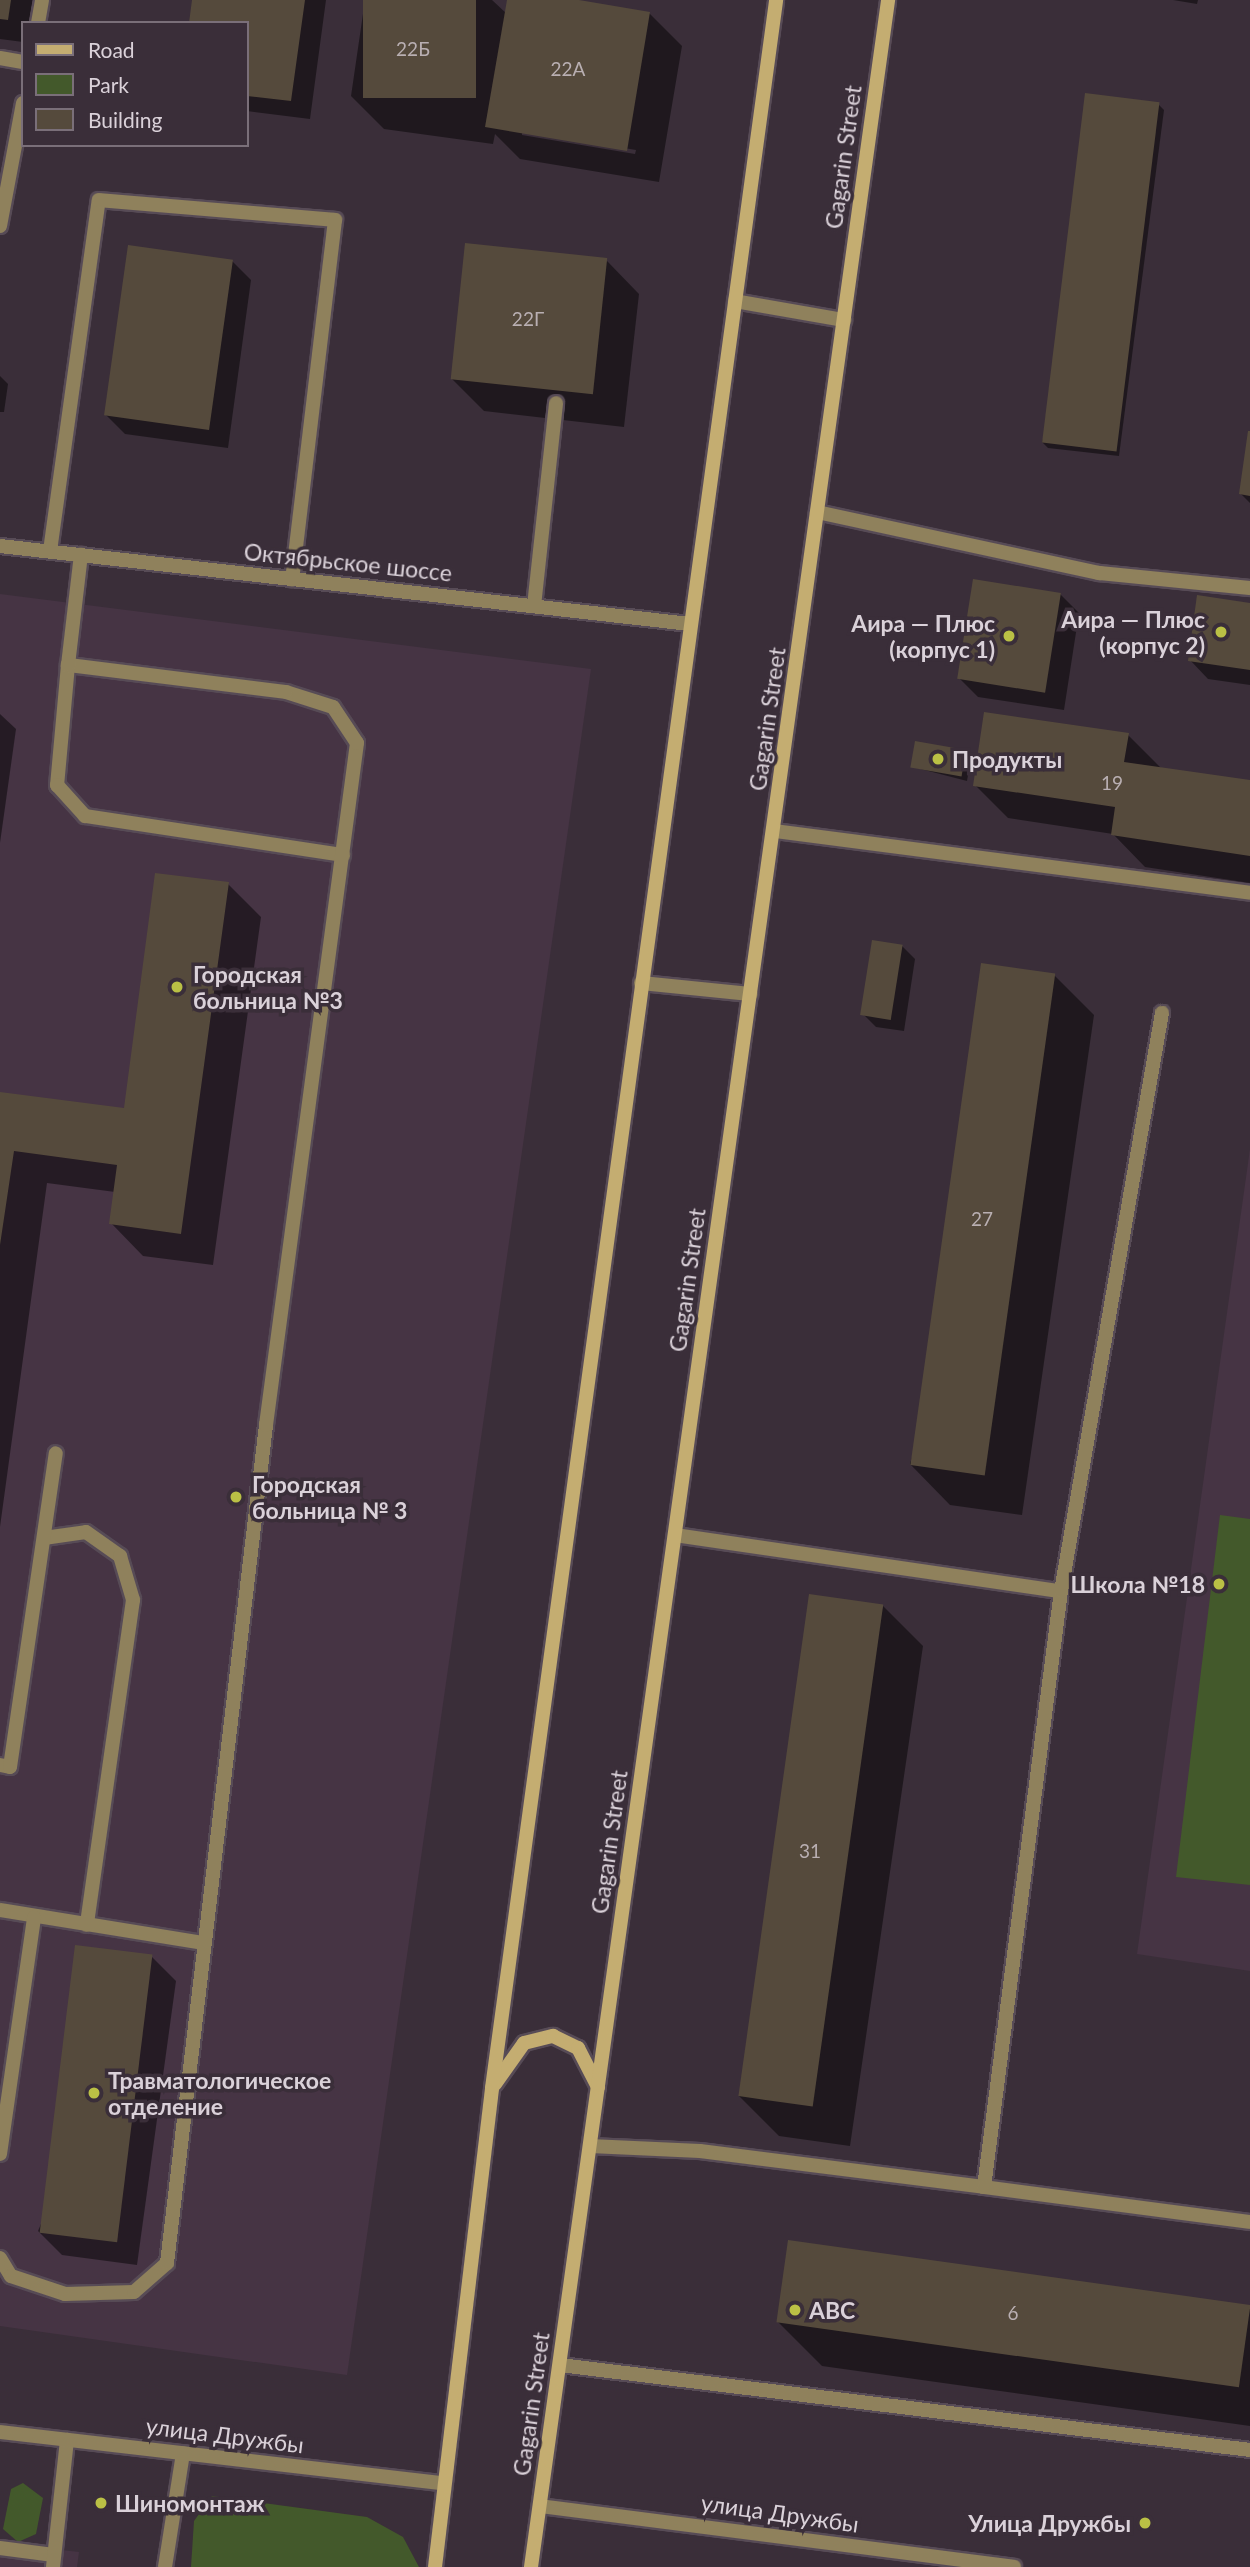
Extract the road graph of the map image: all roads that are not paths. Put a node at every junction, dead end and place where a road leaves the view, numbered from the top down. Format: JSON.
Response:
{"nodes":[{"id":1,"x":42,"y":0,"type":"edge"},
{"id":2,"x":776,"y":0,"type":"edge"},
{"id":3,"x":888,"y":0,"type":"edge"},
{"id":4,"x":38,"y":21,"type":"edge"},
{"id":5,"x":0,"y":58,"type":"edge"},
{"id":6,"x":21,"y":62,"type":"edge"},
{"id":7,"x":21,"y":114,"type":"edge"},
{"id":8,"x":0,"y":226,"type":"edge"},
{"id":9,"x":735,"y":301,"type":"junction"},
{"id":10,"x":844,"y":320,"type":"junction"},
{"id":11,"x":556,"y":403,"type":"dead end"},
{"id":12,"x":817,"y":512,"type":"junction"},
{"id":13,"x":0,"y":546,"type":"edge"},
{"id":14,"x":50,"y":551,"type":"junction"},
{"id":15,"x":81,"y":555,"type":"junction"},
{"id":16,"x":292,"y":579,"type":"junction"},
{"id":17,"x":1250,"y":588,"type":"edge"},
{"id":18,"x":534,"y":606,"type":"junction"},
{"id":19,"x":690,"y":624,"type":"junction"},
{"id":20,"x":68,"y":665,"type":"junction"},
{"id":21,"x":775,"y":831,"type":"junction"},
{"id":22,"x":343,"y":855,"type":"junction"},
{"id":23,"x":1250,"y":893,"type":"edge"},
{"id":24,"x":641,"y":983,"type":"junction"},
{"id":25,"x":750,"y":994,"type":"junction"},
{"id":26,"x":1162,"y":1013,"type":"dead end"},
{"id":27,"x":56,"y":1453,"type":"dead end"},
{"id":28,"x":675,"y":1535,"type":"junction"},
{"id":29,"x":44,"y":1538,"type":"junction"},
{"id":30,"x":1061,"y":1591,"type":"junction"},
{"id":31,"x":0,"y":1765,"type":"edge"},
{"id":32,"x":0,"y":1910,"type":"edge"},
{"id":33,"x":34,"y":1917,"type":"junction"},
{"id":34,"x":87,"y":1925,"type":"junction"},
{"id":35,"x":203,"y":1943,"type":"junction"},
{"id":36,"x":598,"y":2087,"type":"junction"},
{"id":37,"x":492,"y":2088,"type":"junction"},
{"id":38,"x":590,"y":2146,"type":"junction"},
{"id":39,"x":0,"y":2154,"type":"edge"},
{"id":40,"x":985,"y":2187,"type":"junction"},
{"id":41,"x":1250,"y":2222,"type":"edge"},
{"id":42,"x":0,"y":2258,"type":"edge"},
{"id":43,"x":560,"y":2365,"type":"junction"},
{"id":44,"x":0,"y":2432,"type":"edge"},
{"id":45,"x":67,"y":2440,"type":"junction"},
{"id":46,"x":1250,"y":2450,"type":"edge"},
{"id":47,"x":183,"y":2454,"type":"junction"},
{"id":48,"x":444,"y":2483,"type":"junction"},
{"id":49,"x":540,"y":2506,"type":"junction"},
{"id":50,"x":0,"y":2548,"type":"edge"},
{"id":51,"x":54,"y":2561,"type":"edge"},
{"id":52,"x":165,"y":2567,"type":"edge"},
{"id":53,"x":435,"y":2567,"type":"edge"},
{"id":54,"x":531,"y":2567,"type":"edge"},
{"id":55,"x":1014,"y":2567,"type":"edge"}],
"edges":[{"from":1,"to":4,"type":"street"},
{"from":2,"to":9,"type":"street"},
{"from":3,"to":10,"type":"street","name":"Gagarin Street"},
{"from":5,"to":6,"type":"street"},
{"from":7,"to":8,"type":"street"},
{"from":9,"to":10,"type":"street"},
{"from":9,"to":19,"type":"street"},
{"from":10,"to":12,"type":"street","name":"Gagarin Street"},
{"from":11,"to":18,"type":"street"},
{"from":12,"to":17,"type":"street"},
{"from":12,"to":21,"type":"street","name":"Gagarin Street"},
{"from":13,"to":14,"type":"street","name":"Октябрьское шоссе"},
{"from":14,"to":15,"type":"street","name":"Октябрьское шоссе"},
{"from":14,"to":16,"type":"street"},
{"from":15,"to":16,"type":"street","name":"Октябрьское шоссе"},
{"from":15,"to":20,"type":"street"},
{"from":16,"to":18,"type":"street","name":"Октябрьское шоссе"},
{"from":18,"to":19,"type":"street","name":"Октябрьское шоссе"},
{"from":19,"to":24,"type":"street"},
{"from":20,"to":22,"type":"street"},
{"from":20,"to":22,"type":"street"},
{"from":21,"to":23,"type":"street"},
{"from":21,"to":25,"type":"street","name":"Gagarin Street"},
{"from":22,"to":35,"type":"street"},
{"from":24,"to":25,"type":"street"},
{"from":24,"to":37,"type":"street"},
{"from":25,"to":28,"type":"street","name":"Gagarin Street"},
{"from":26,"to":30,"type":"street"},
{"from":27,"to":29,"type":"street"},
{"from":28,"to":30,"type":"street"},
{"from":28,"to":36,"type":"street","name":"Gagarin Street"},
{"from":29,"to":31,"type":"street"},
{"from":29,"to":34,"type":"street"},
{"from":30,"to":40,"type":"street"},
{"from":32,"to":33,"type":"street"},
{"from":33,"to":34,"type":"street"},
{"from":33,"to":39,"type":"street"},
{"from":34,"to":35,"type":"street"},
{"from":35,"to":42,"type":"street"},
{"from":36,"to":37,"type":"street"},
{"from":36,"to":38,"type":"street","name":"Gagarin Street"},
{"from":37,"to":48,"type":"street"},
{"from":38,"to":40,"type":"street"},
{"from":38,"to":43,"type":"street","name":"Gagarin Street"},
{"from":40,"to":41,"type":"street"},
{"from":43,"to":46,"type":"street"},
{"from":43,"to":49,"type":"street","name":"Gagarin Street"},
{"from":44,"to":45,"type":"street","name":"улица Дружбы"},
{"from":45,"to":47,"type":"street","name":"улица Дружбы"},
{"from":45,"to":51,"type":"street"},
{"from":47,"to":48,"type":"street","name":"улица Дружбы"},
{"from":47,"to":52,"type":"street"},
{"from":48,"to":53,"type":"street"},
{"from":49,"to":54,"type":"street","name":"Gagarin Street"},
{"from":49,"to":55,"type":"street","name":"улица Дружбы"},
{"from":50,"to":51,"type":"street"}]}
